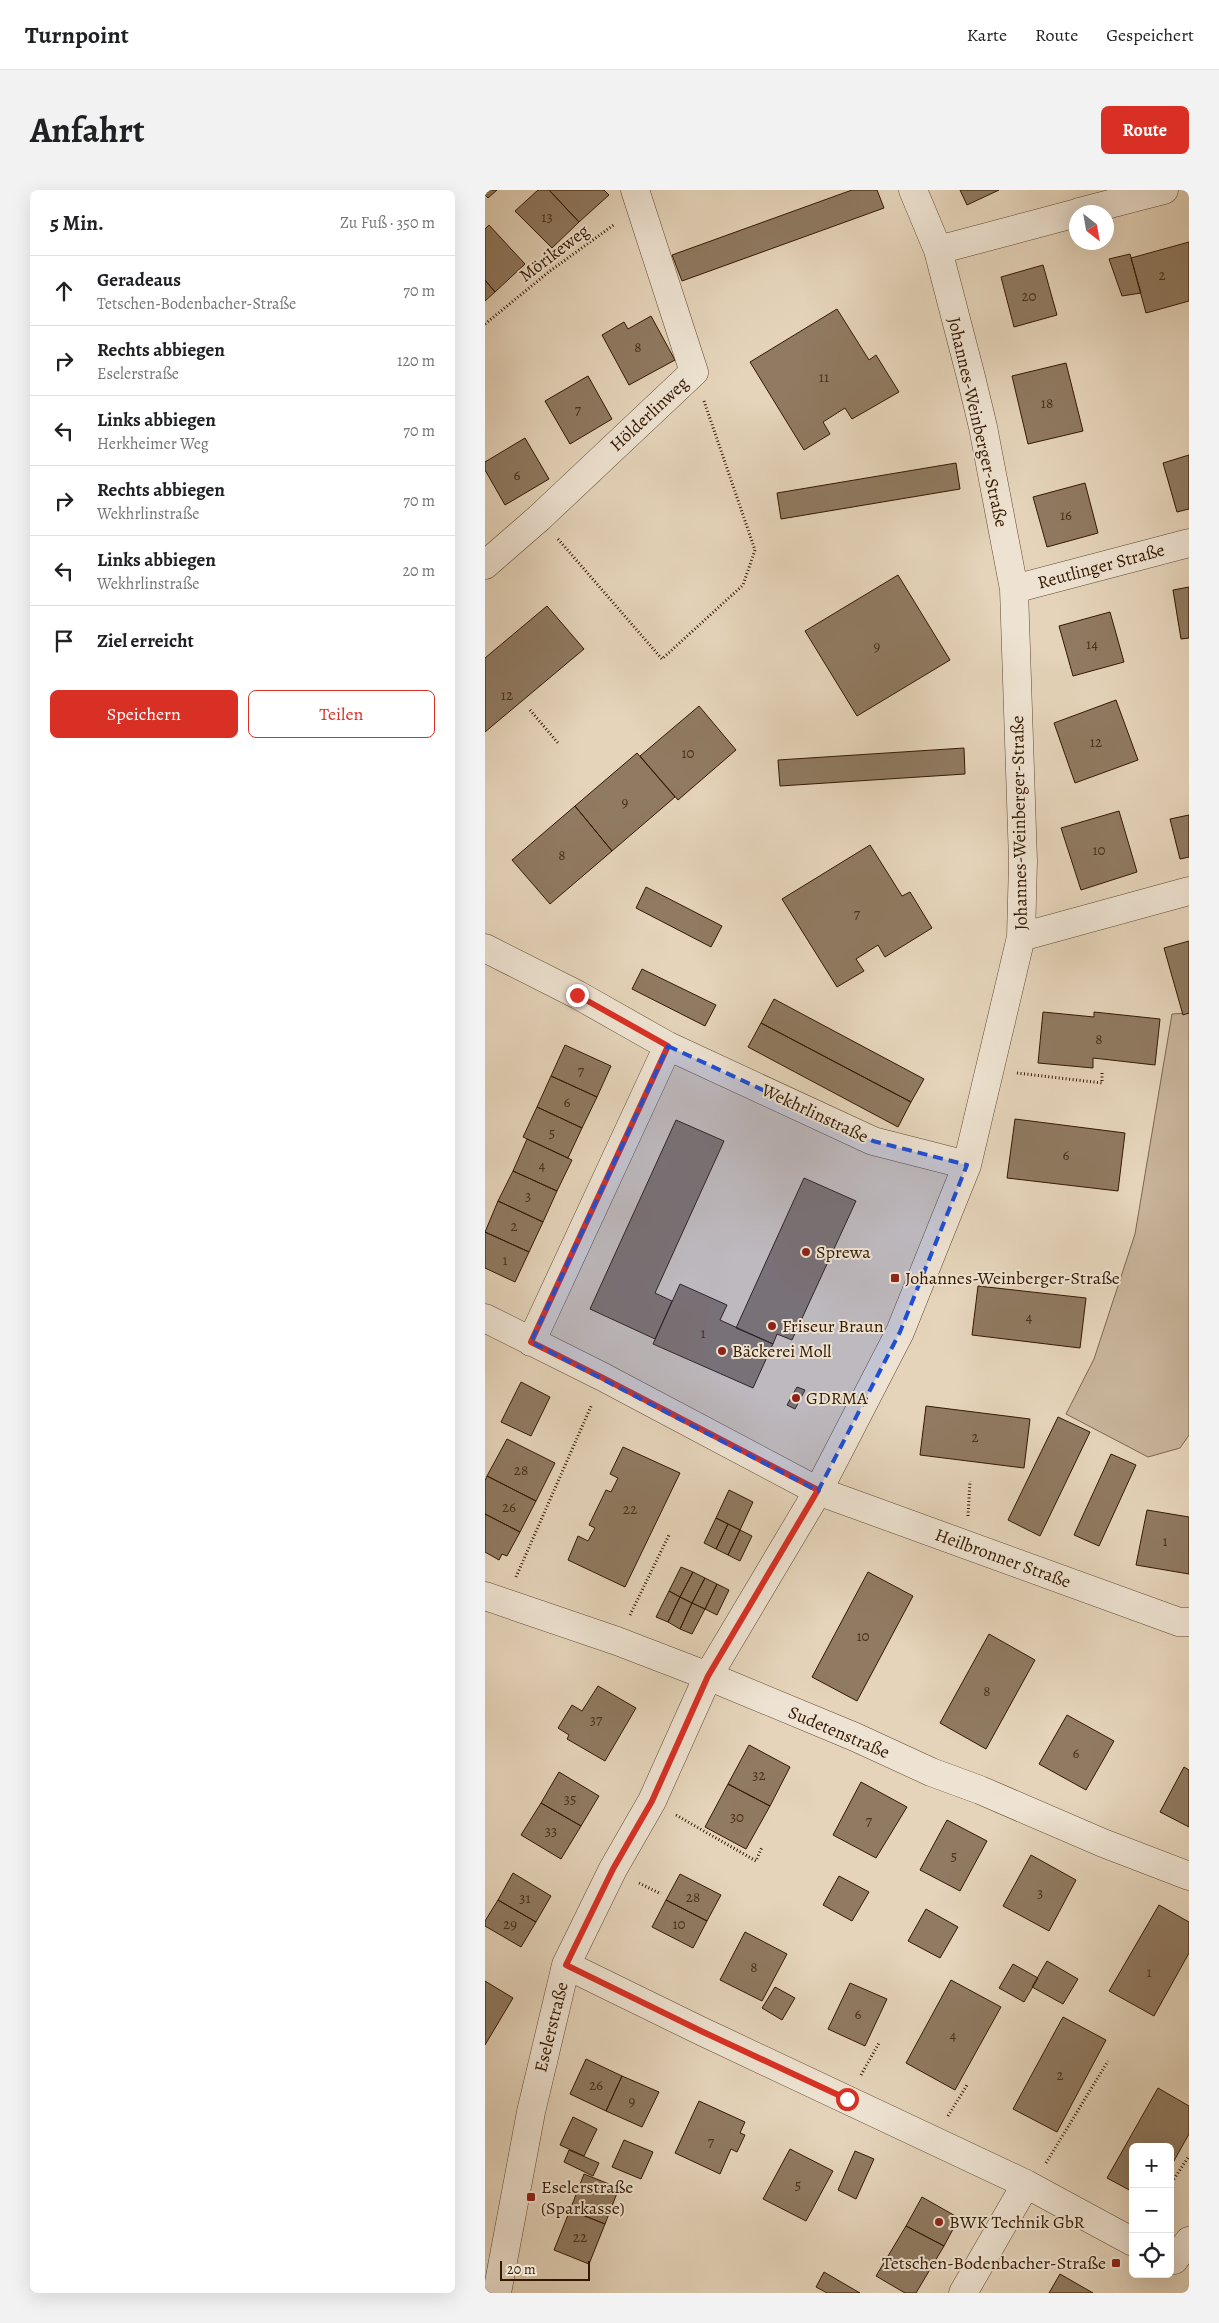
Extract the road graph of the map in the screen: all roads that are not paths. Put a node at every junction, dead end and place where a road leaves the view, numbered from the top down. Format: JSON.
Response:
{"nodes":[{"id":1,"x":913,"y":190,"type":"edge"},
{"id":2,"x":1164,"y":190,"type":"edge"},
{"id":3,"x":638,"y":198,"type":"edge"},
{"id":4,"x":1108,"y":205,"type":"edge"},
{"id":5,"x":1069,"y":215,"type":"edge"},
{"id":6,"x":938,"y":250,"type":"junction"},
{"id":7,"x":1189,"y":543,"type":"edge"},
{"id":8,"x":485,"y":565,"type":"edge"},
{"id":9,"x":1014,"y":589,"type":"junction"},
{"id":10,"x":1189,"y":891,"type":"edge"},
{"id":11,"x":1021,"y":937,"type":"junction"},
{"id":12,"x":485,"y":948,"type":"edge"},
{"id":13,"x":668,"y":1046,"type":"junction"},
{"id":14,"x":967,"y":1165,"type":"junction"},
{"id":15,"x":485,"y":1318,"type":"edge"},
{"id":16,"x":531,"y":1342,"type":"junction"},
{"id":17,"x":818,"y":1490,"type":"junction"},
{"id":18,"x":495,"y":1599,"type":"edge"},
{"id":19,"x":1189,"y":1622,"type":"edge"},
{"id":20,"x":708,"y":1676,"type":"junction"},
{"id":21,"x":1189,"y":1876,"type":"edge"},
{"id":22,"x":566,"y":1965,"type":"junction"},
{"id":23,"x":1028,"y":2186,"type":"junction"},
{"id":24,"x":1129,"y":2240,"type":"edge"},
{"id":25,"x":497,"y":2293,"type":"edge"},
{"id":26,"x":963,"y":2293,"type":"edge"}],
"edges":[{"from":1,"to":6,"type":"street","name":"Johannes-Weinberger-Straße"},
{"from":2,"to":4,"type":"street"},
{"from":3,"to":8,"type":"street","name":"Hölderlinweg"},
{"from":5,"to":6,"type":"street"},
{"from":6,"to":9,"type":"street","name":"Johannes-Weinberger-Straße"},
{"from":7,"to":9,"type":"street","name":"Reutlinger Straße"},
{"from":9,"to":11,"type":"street","name":"Johannes-Weinberger-Straße"},
{"from":10,"to":11,"type":"street"},
{"from":11,"to":14,"type":"street","name":"Johannes-Weinberger-Straße"},
{"from":12,"to":13,"type":"street","name":"Wekhrlinstraße"},
{"from":13,"to":14,"type":"street","name":"Wekhrlinstraße"},
{"from":13,"to":16,"type":"street"},
{"from":14,"to":17,"type":"street","name":"Johannes-Weinberger-Straße"},
{"from":15,"to":16,"type":"street","name":"Heilbronner Straße"},
{"from":16,"to":17,"type":"street","name":"Heilbronner Straße"},
{"from":17,"to":19,"type":"street","name":"Heilbronner Straße"},
{"from":17,"to":20,"type":"street","name":"Eselerstraße"},
{"from":18,"to":20,"type":"street","name":"Sudetenstraße"},
{"from":20,"to":21,"type":"street","name":"Sudetenstraße"},
{"from":20,"to":22,"type":"street","name":"Eselerstraße"},
{"from":22,"to":23,"type":"street"},
{"from":22,"to":25,"type":"street","name":"Eselerstraße"},
{"from":23,"to":24,"type":"street"},
{"from":23,"to":26,"type":"street"}]}
